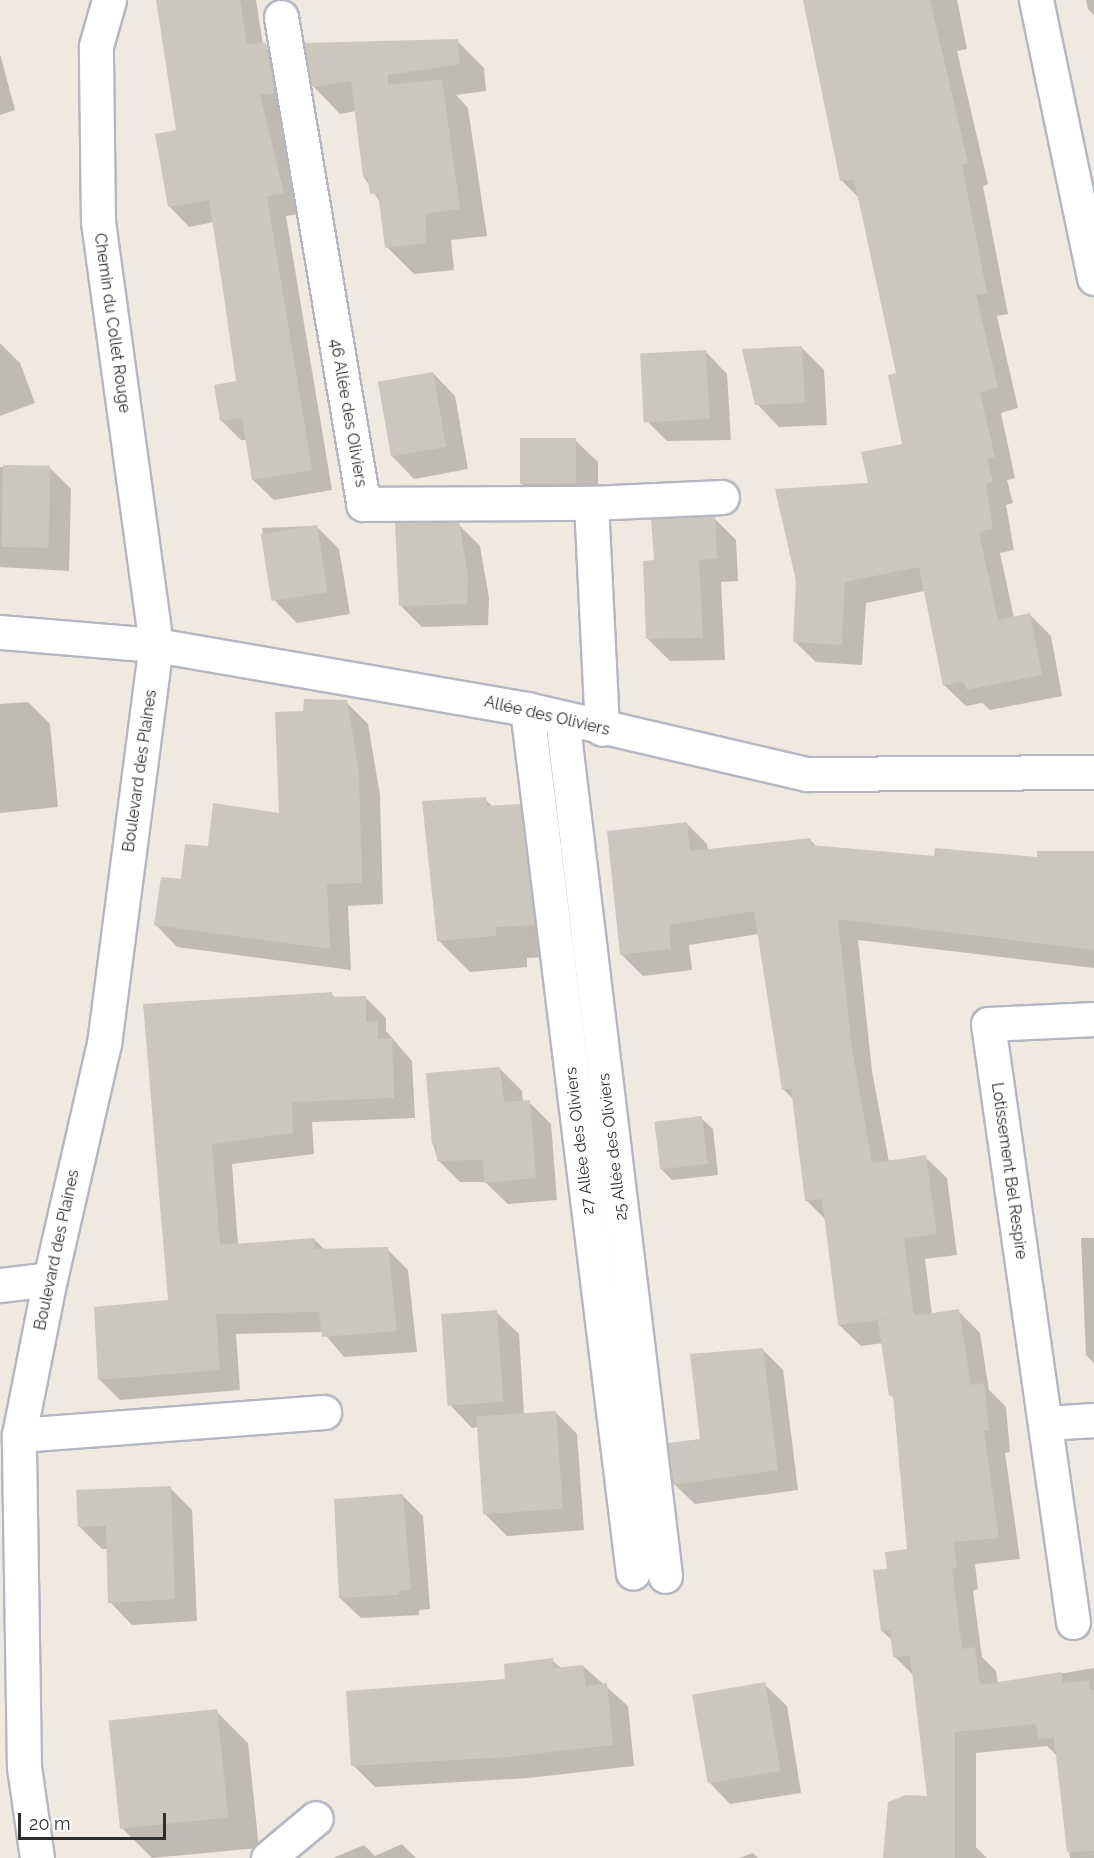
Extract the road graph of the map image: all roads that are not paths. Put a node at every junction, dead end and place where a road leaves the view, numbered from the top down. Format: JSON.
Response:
{"nodes":[{"id":1,"x":109,"y":0,"type":"edge"},
{"id":2,"x":1036,"y":0,"type":"edge"},
{"id":3,"x":280,"y":17,"type":"dead end"},
{"id":4,"x":1094,"y":278,"type":"edge"},
{"id":5,"x":722,"y":497,"type":"dead end"},
{"id":6,"x":591,"y":503,"type":"junction"},
{"id":7,"x":0,"y":632,"type":"edge"},
{"id":8,"x":156,"y":645,"type":"junction"},
{"id":9,"x":527,"y":709,"type":"junction"},
{"id":10,"x":562,"y":718,"type":"junction"},
{"id":11,"x":602,"y":729,"type":"junction"},
{"id":12,"x":1094,"y":772,"type":"edge"},
{"id":13,"x":1094,"y":1019,"type":"edge"},
{"id":14,"x":50,"y":1279,"type":"junction"},
{"id":15,"x":0,"y":1285,"type":"edge"},
{"id":16,"x":324,"y":1412,"type":"dead end"},
{"id":17,"x":1094,"y":1419,"type":"edge"},
{"id":18,"x":1046,"y":1423,"type":"junction"},
{"id":19,"x":19,"y":1435,"type":"junction"},
{"id":20,"x":649,"y":1574,"type":"joint"},
{"id":21,"x":1073,"y":1622,"type":"dead end"},
{"id":22,"x":12,"y":1772,"type":"edge"},
{"id":23,"x":316,"y":1818,"type":"dead end"},
{"id":24,"x":37,"y":1858,"type":"edge"},
{"id":25,"x":267,"y":1858,"type":"edge"}],
"edges":[{"from":1,"to":8,"type":"street","name":"Chemin du Collet Rouge"},
{"from":2,"to":4,"type":"street"},
{"from":3,"to":6,"type":"street","name":"46 Allée des Oliviers"},
{"from":5,"to":6,"type":"street"},
{"from":6,"to":11,"type":"street"},
{"from":7,"to":8,"type":"street","name":"Allée des Oliviers"},
{"from":8,"to":9,"type":"street","name":"Allée des Oliviers"},
{"from":8,"to":14,"type":"street","name":"Boulevard des Plaines"},
{"from":9,"to":10,"type":"street","name":"Allée des Oliviers"},
{"from":9,"to":20,"type":"street","name":"27 Allée des Oliviers"},
{"from":10,"to":11,"type":"street","name":"Allée des Oliviers"},
{"from":10,"to":20,"type":"street","name":"25 Allée des Oliviers"},
{"from":11,"to":12,"type":"street","name":"Allée des Oliviers"},
{"from":13,"to":18,"type":"street","name":"Lotissement Bel Respire"},
{"from":14,"to":15,"type":"street"},
{"from":14,"to":19,"type":"street","name":"Boulevard des Plaines"},
{"from":16,"to":19,"type":"street"},
{"from":17,"to":18,"type":"street"},
{"from":18,"to":21,"type":"street","name":"Lotissement Bel Respire"},
{"from":19,"to":22,"type":"street","name":"Boulevard des Plaines"},
{"from":22,"to":24,"type":"street","name":"Boulevard des Plaines"},
{"from":23,"to":25,"type":"street"}]}
